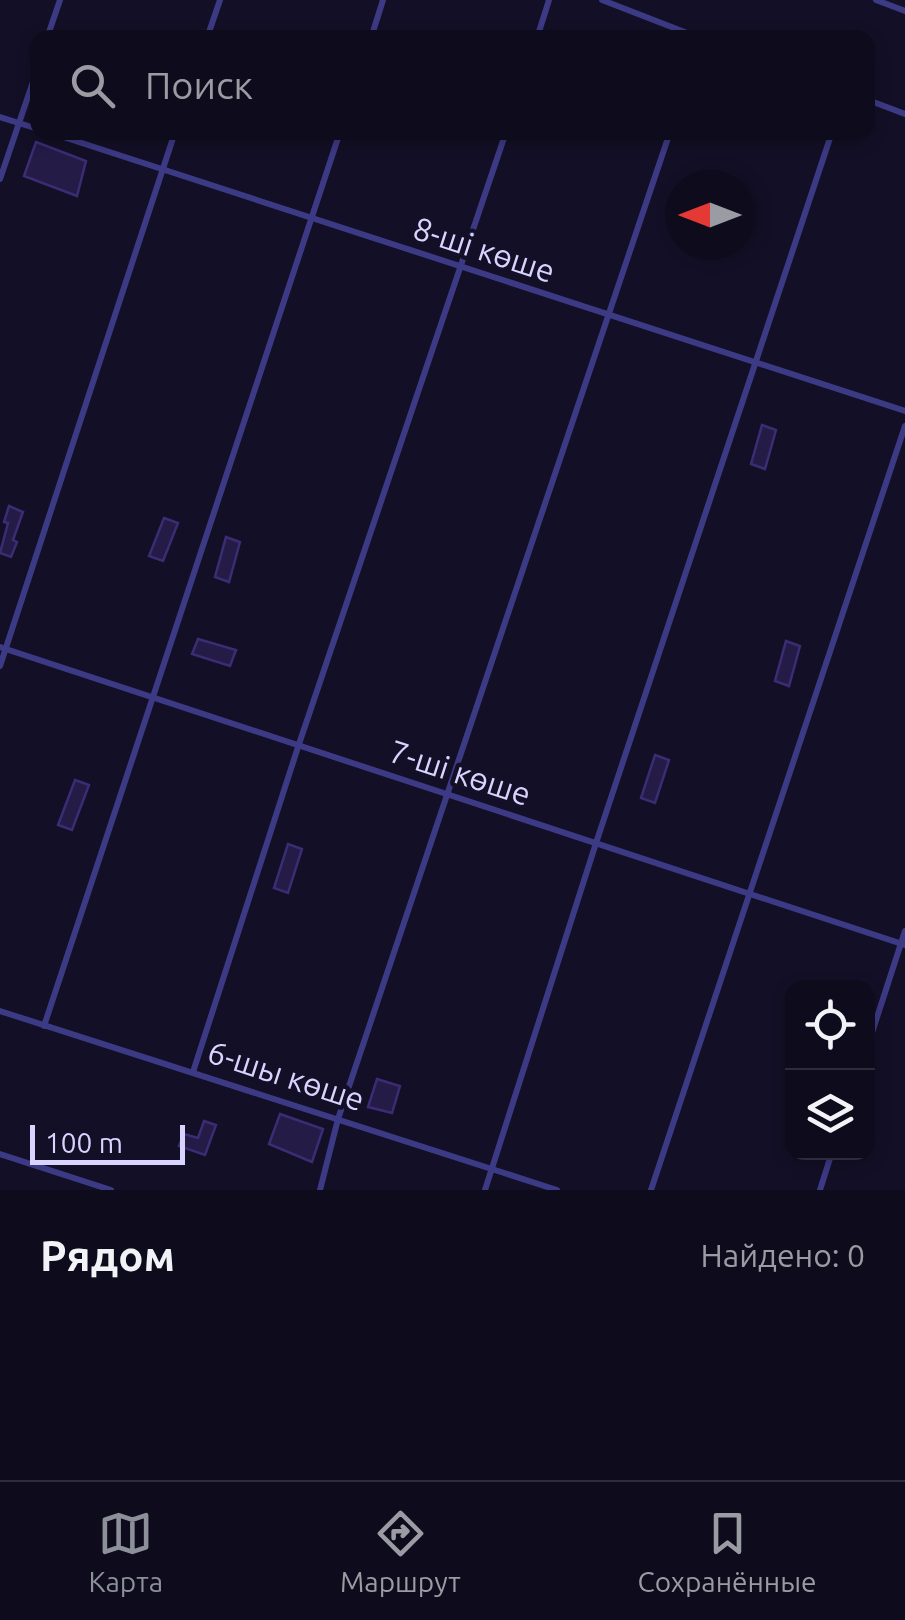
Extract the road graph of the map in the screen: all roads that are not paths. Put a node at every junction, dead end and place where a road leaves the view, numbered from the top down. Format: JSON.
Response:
{"nodes":[{"id":1,"x":60,"y":0,"type":"edge"},
{"id":2,"x":220,"y":0,"type":"edge"},
{"id":3,"x":383,"y":0,"type":"edge"},
{"id":4,"x":549,"y":0,"type":"edge"},
{"id":5,"x":602,"y":0,"type":"edge"},
{"id":6,"x":876,"y":0,"type":"edge"},
{"id":7,"x":905,"y":11,"type":"edge"},
{"id":8,"x":51,"y":30,"type":"edge"},
{"id":9,"x":210,"y":30,"type":"edge"},
{"id":10,"x":374,"y":30,"type":"edge"},
{"id":11,"x":540,"y":30,"type":"edge"},
{"id":12,"x":679,"y":30,"type":"edge"},
{"id":13,"x":30,"y":91,"type":"edge"},
{"id":14,"x":875,"y":103,"type":"edge"},
{"id":15,"x":905,"y":114,"type":"edge"},
{"id":16,"x":0,"y":117,"type":"edge"},
{"id":17,"x":19,"y":123,"type":"junction"},
{"id":18,"x":30,"y":126,"type":"edge"},
{"id":19,"x":72,"y":140,"type":"edge"},
{"id":20,"x":172,"y":140,"type":"edge"},
{"id":21,"x":337,"y":140,"type":"edge"},
{"id":22,"x":503,"y":140,"type":"edge"},
{"id":23,"x":667,"y":140,"type":"edge"},
{"id":24,"x":829,"y":140,"type":"edge"},
{"id":25,"x":162,"y":170,"type":"junction"},
{"id":26,"x":0,"y":179,"type":"edge"},
{"id":27,"x":312,"y":220,"type":"junction"},
{"id":28,"x":461,"y":268,"type":"junction"},
{"id":29,"x":610,"y":317,"type":"junction"},
{"id":30,"x":756,"y":364,"type":"junction"},
{"id":31,"x":905,"y":411,"type":"edge"},
{"id":32,"x":905,"y":426,"type":"edge"},
{"id":33,"x":3,"y":648,"type":"edge"},
{"id":34,"x":0,"y":666,"type":"edge"},
{"id":35,"x":151,"y":696,"type":"junction"},
{"id":36,"x":298,"y":747,"type":"junction"},
{"id":37,"x":450,"y":795,"type":"junction"},
{"id":38,"x":596,"y":844,"type":"junction"},
{"id":39,"x":750,"y":892,"type":"junction"},
{"id":40,"x":905,"y":932,"type":"edge"},
{"id":41,"x":903,"y":944,"type":"edge"},
{"id":42,"x":0,"y":1011,"type":"edge"},
{"id":43,"x":875,"y":1025,"type":"edge"},
{"id":44,"x":44,"y":1026,"type":"junction"},
{"id":45,"x":193,"y":1072,"type":"junction"},
{"id":46,"x":338,"y":1119,"type":"junction"},
{"id":47,"x":0,"y":1154,"type":"edge"},
{"id":48,"x":829,"y":1160,"type":"edge"},
{"id":49,"x":491,"y":1169,"type":"junction"},
{"id":50,"x":111,"y":1190,"type":"edge"},
{"id":51,"x":320,"y":1190,"type":"edge"},
{"id":52,"x":485,"y":1190,"type":"edge"},
{"id":53,"x":557,"y":1190,"type":"edge"},
{"id":54,"x":651,"y":1190,"type":"edge"},
{"id":55,"x":820,"y":1190,"type":"edge"}],
"edges":[{"from":1,"to":8,"type":"lane"},
{"from":2,"to":9,"type":"lane"},
{"from":3,"to":10,"type":"lane"},
{"from":4,"to":11,"type":"lane"},
{"from":5,"to":12,"type":"lane"},
{"from":6,"to":7,"type":"lane"},
{"from":13,"to":17,"type":"lane"},
{"from":14,"to":15,"type":"lane"},
{"from":16,"to":17,"type":"lane"},
{"from":17,"to":18,"type":"lane"},
{"from":17,"to":26,"type":"lane"},
{"from":19,"to":25,"type":"lane","name":"8-ші көше"},
{"from":20,"to":25,"type":"lane"},
{"from":21,"to":27,"type":"lane"},
{"from":22,"to":28,"type":"lane"},
{"from":23,"to":29,"type":"lane"},
{"from":24,"to":30,"type":"lane"},
{"from":25,"to":27,"type":"lane","name":"8-ші көше"},
{"from":25,"to":33,"type":"lane"},
{"from":27,"to":28,"type":"lane","name":"8-ші көше"},
{"from":27,"to":35,"type":"lane"},
{"from":28,"to":29,"type":"lane","name":"8-ші көше"},
{"from":28,"to":36,"type":"lane"},
{"from":29,"to":30,"type":"lane","name":"8-ші көше"},
{"from":29,"to":37,"type":"lane"},
{"from":30,"to":31,"type":"lane","name":"8-ші көше"},
{"from":30,"to":38,"type":"lane"},
{"from":32,"to":39,"type":"lane"},
{"from":33,"to":34,"type":"lane"},
{"from":33,"to":35,"type":"lane","name":"7-ші көше"},
{"from":35,"to":36,"type":"lane","name":"7-ші көше"},
{"from":35,"to":44,"type":"lane"},
{"from":36,"to":37,"type":"lane","name":"7-ші көше"},
{"from":36,"to":45,"type":"lane"},
{"from":37,"to":38,"type":"lane","name":"7-ші көше"},
{"from":37,"to":46,"type":"lane"},
{"from":38,"to":39,"type":"lane","name":"7-ші көше"},
{"from":38,"to":49,"type":"lane"},
{"from":39,"to":41,"type":"lane","name":"7-ші көше"},
{"from":39,"to":54,"type":"lane"},
{"from":40,"to":41,"type":"lane"},
{"from":41,"to":43,"type":"lane"},
{"from":42,"to":44,"type":"lane","name":"6-шы көше"},
{"from":44,"to":45,"type":"lane","name":"6-шы көше"},
{"from":45,"to":46,"type":"lane","name":"6-шы көше"},
{"from":46,"to":49,"type":"lane","name":"6-шы көше"},
{"from":46,"to":51,"type":"lane"},
{"from":47,"to":50,"type":"lane"},
{"from":48,"to":55,"type":"lane"},
{"from":49,"to":52,"type":"lane"},
{"from":49,"to":53,"type":"lane","name":"6-шы көше"}]}
